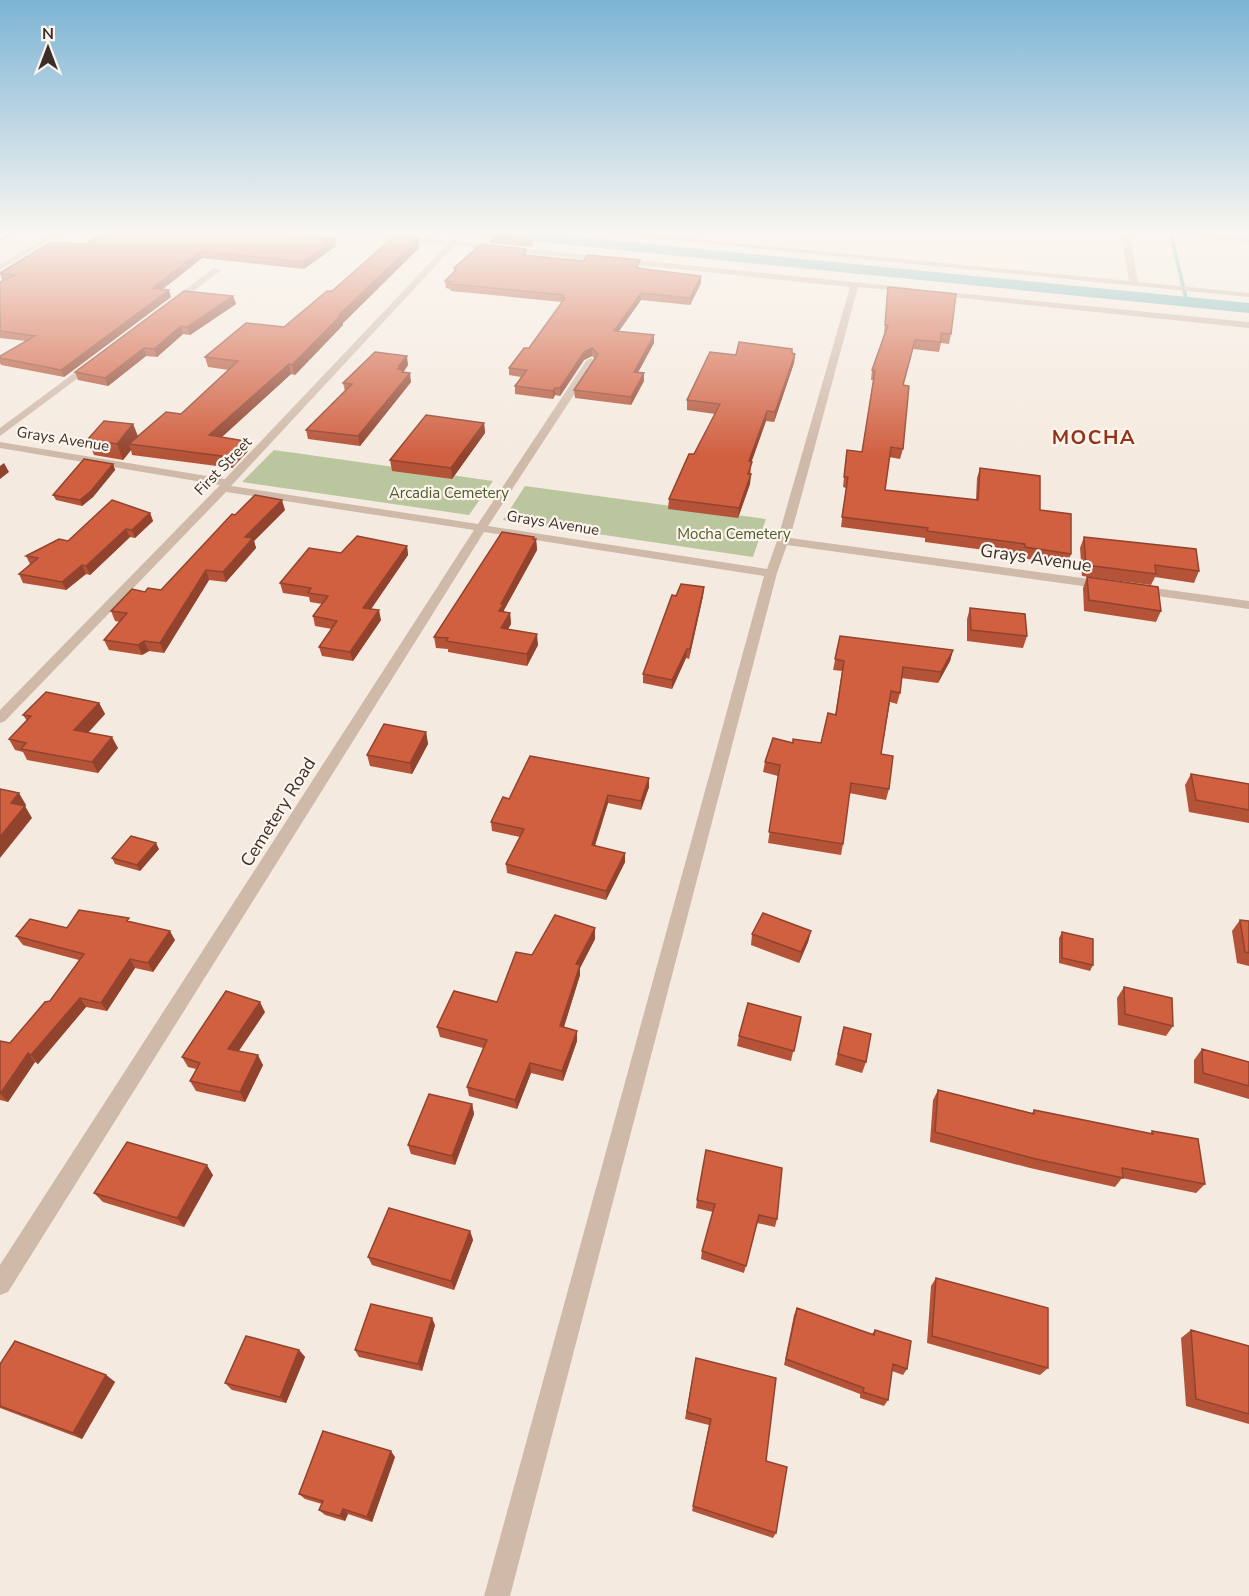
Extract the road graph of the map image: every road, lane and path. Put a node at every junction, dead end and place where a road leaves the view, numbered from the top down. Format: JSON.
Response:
{"nodes":[{"id":1,"x":395,"y":305,"type":"edge"},
{"id":2,"x":849,"y":305,"type":"edge"},
{"id":3,"x":1057,"y":305,"type":"edge"},
{"id":4,"x":1249,"y":325,"type":"edge"},
{"id":5,"x":104,"y":355,"type":"edge"},
{"id":6,"x":591,"y":361,"type":"edge"},
{"id":7,"x":0,"y":433,"type":"edge"},
{"id":8,"x":0,"y":445,"type":"edge"},
{"id":9,"x":225,"y":486,"type":"junction"},
{"id":10,"x":481,"y":528,"type":"junction"},
{"id":11,"x":783,"y":541,"type":"junction"},
{"id":12,"x":771,"y":573,"type":"junction"},
{"id":13,"x":1249,"y":605,"type":"edge"},
{"id":14,"x":0,"y":718,"type":"edge"},
{"id":15,"x":0,"y":1284,"type":"edge"},
{"id":16,"x":497,"y":1596,"type":"edge"}],
"edges":[{"from":1,"to":9,"type":"street","name":"First Street"},
{"from":2,"to":11,"type":"street"},
{"from":3,"to":4,"type":"street"},
{"from":5,"to":7,"type":"street"},
{"from":6,"to":10,"type":"street","name":"Cemetery Road"},
{"from":8,"to":9,"type":"street","name":"Grays Avenue"},
{"from":9,"to":10,"type":"street","name":"Grays Avenue"},
{"from":9,"to":14,"type":"street","name":"First Street"},
{"from":10,"to":12,"type":"street","name":"Grays Avenue"},
{"from":10,"to":15,"type":"street","name":"Cemetery Road"},
{"from":11,"to":12,"type":"street"},
{"from":11,"to":13,"type":"street","name":"Grays Avenue"},
{"from":12,"to":16,"type":"street"}]}
